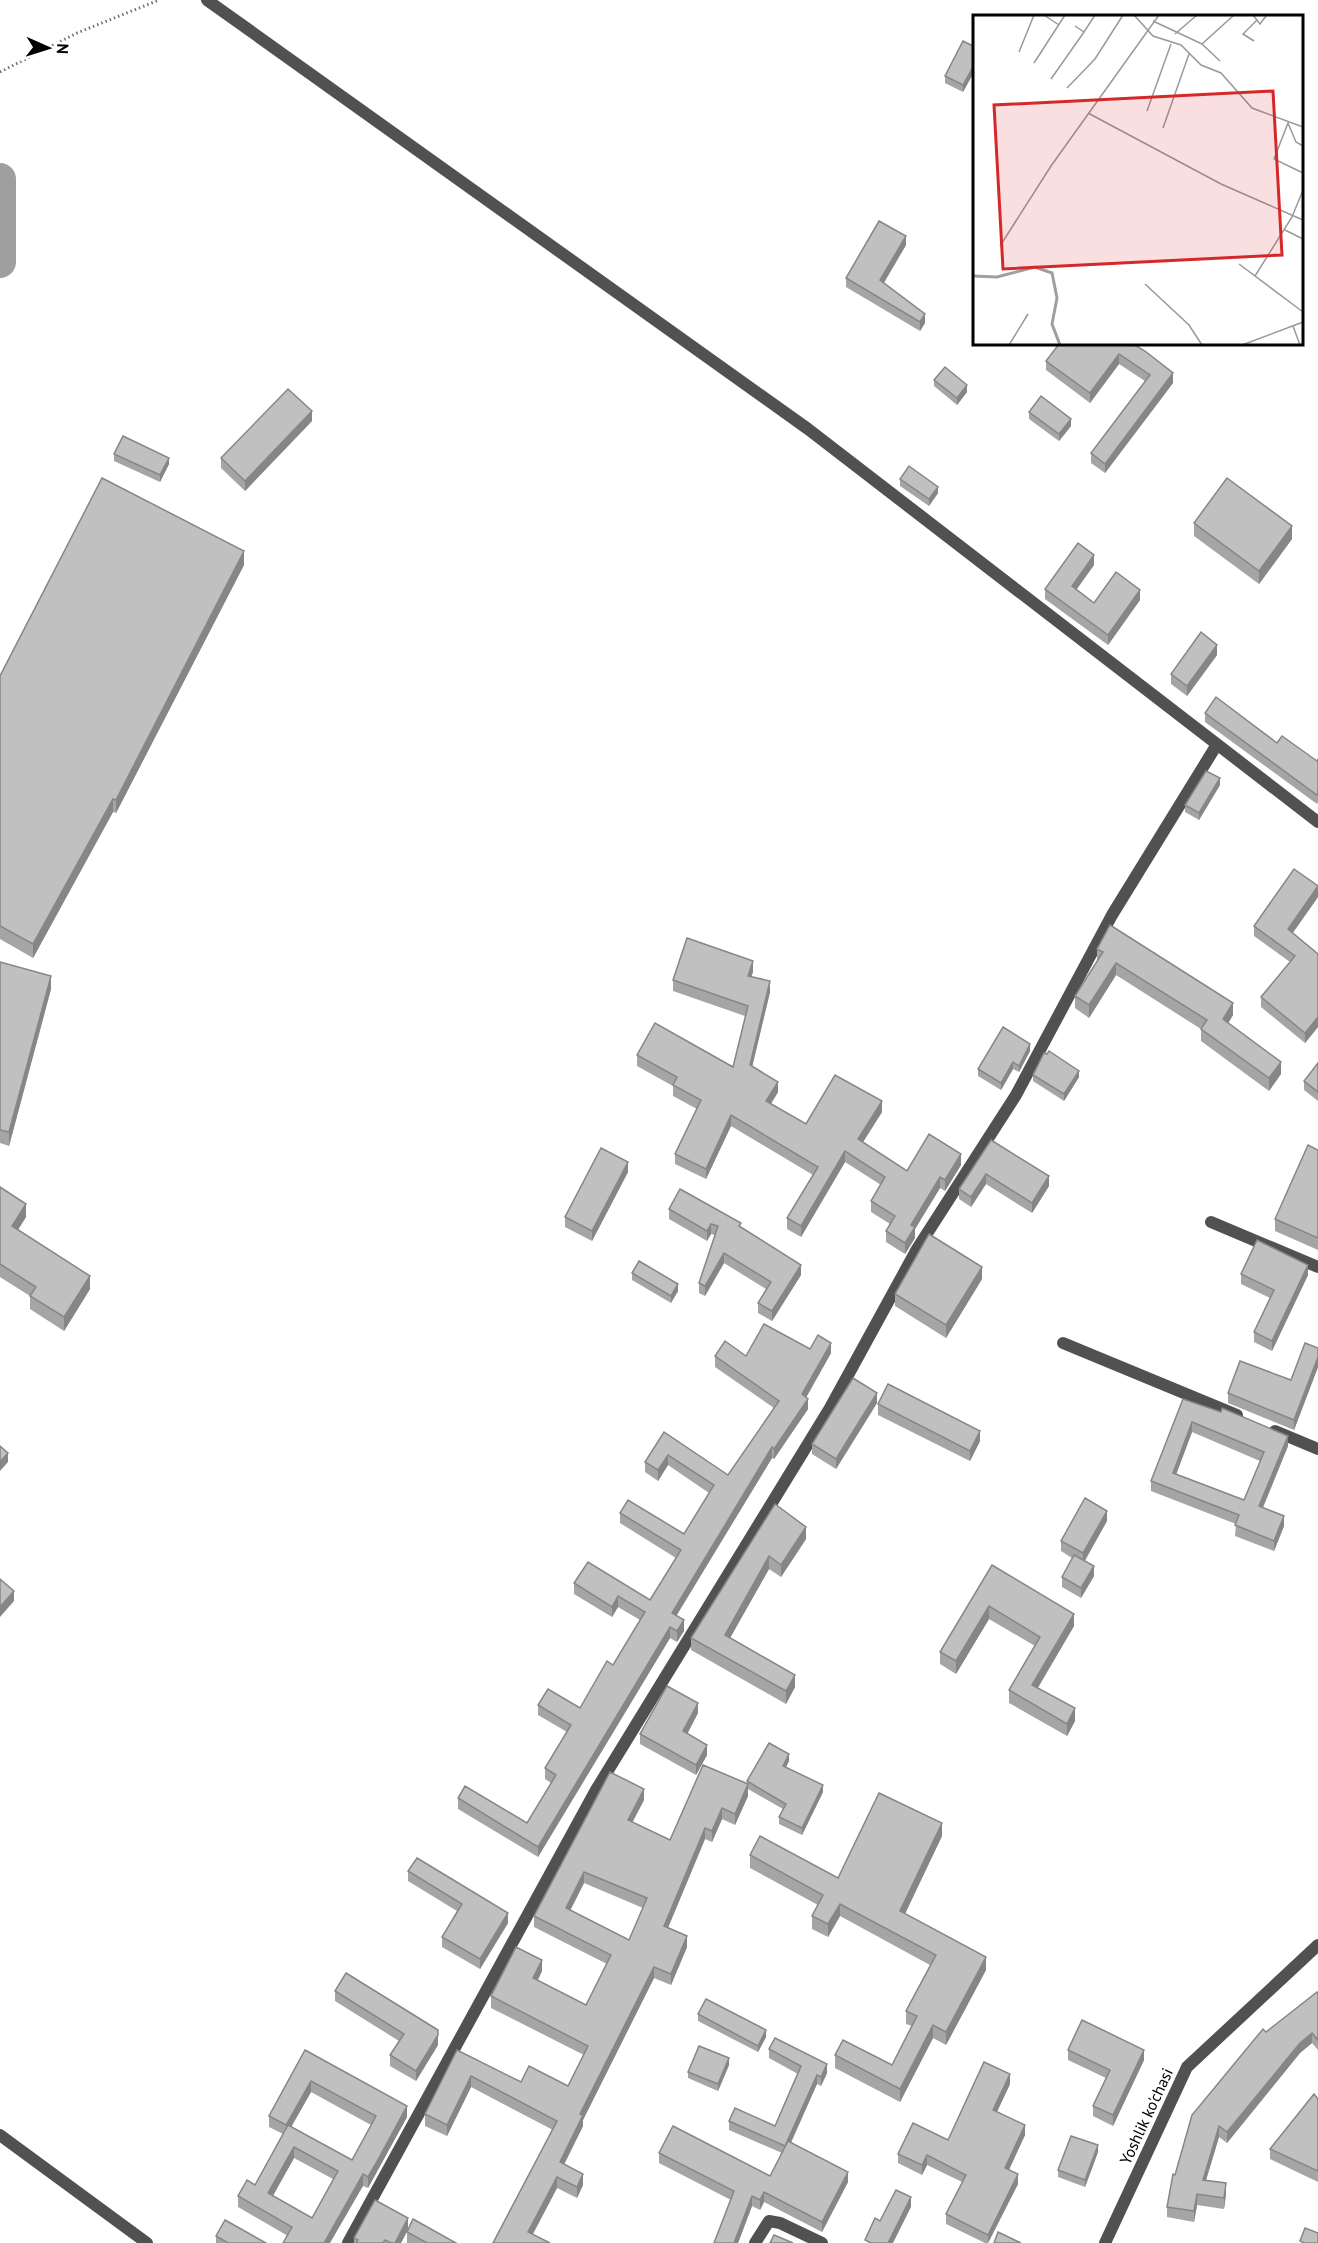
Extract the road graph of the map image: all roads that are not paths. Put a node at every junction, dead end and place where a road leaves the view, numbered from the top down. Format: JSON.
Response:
{"nodes":[{"id":1,"x":207,"y":0,"type":"edge"},
{"id":2,"x":1216,"y":746,"type":"junction"},
{"id":3,"x":1318,"y":822,"type":"edge"},
{"id":4,"x":1211,"y":1222,"type":"dead end"},
{"id":5,"x":1318,"y":1267,"type":"edge"},
{"id":6,"x":1063,"y":1343,"type":"dead end"},
{"id":7,"x":1318,"y":1449,"type":"edge"},
{"id":8,"x":1318,"y":1945,"type":"edge"},
{"id":9,"x":0,"y":2135,"type":"edge"},
{"id":10,"x":147,"y":2243,"type":"edge"},
{"id":11,"x":348,"y":2243,"type":"edge"},
{"id":12,"x":754,"y":2243,"type":"edge"},
{"id":13,"x":822,"y":2243,"type":"edge"},
{"id":14,"x":1105,"y":2243,"type":"edge"}],
"edges":[{"from":1,"to":2,"type":"street"},
{"from":2,"to":3,"type":"street"},
{"from":2,"to":11,"type":"street"},
{"from":4,"to":5,"type":"street"},
{"from":6,"to":7,"type":"street"},
{"from":8,"to":14,"type":"street","name":"Yoshlik ko'chasi"},
{"from":9,"to":10,"type":"street"},
{"from":12,"to":13,"type":"street"}]}
